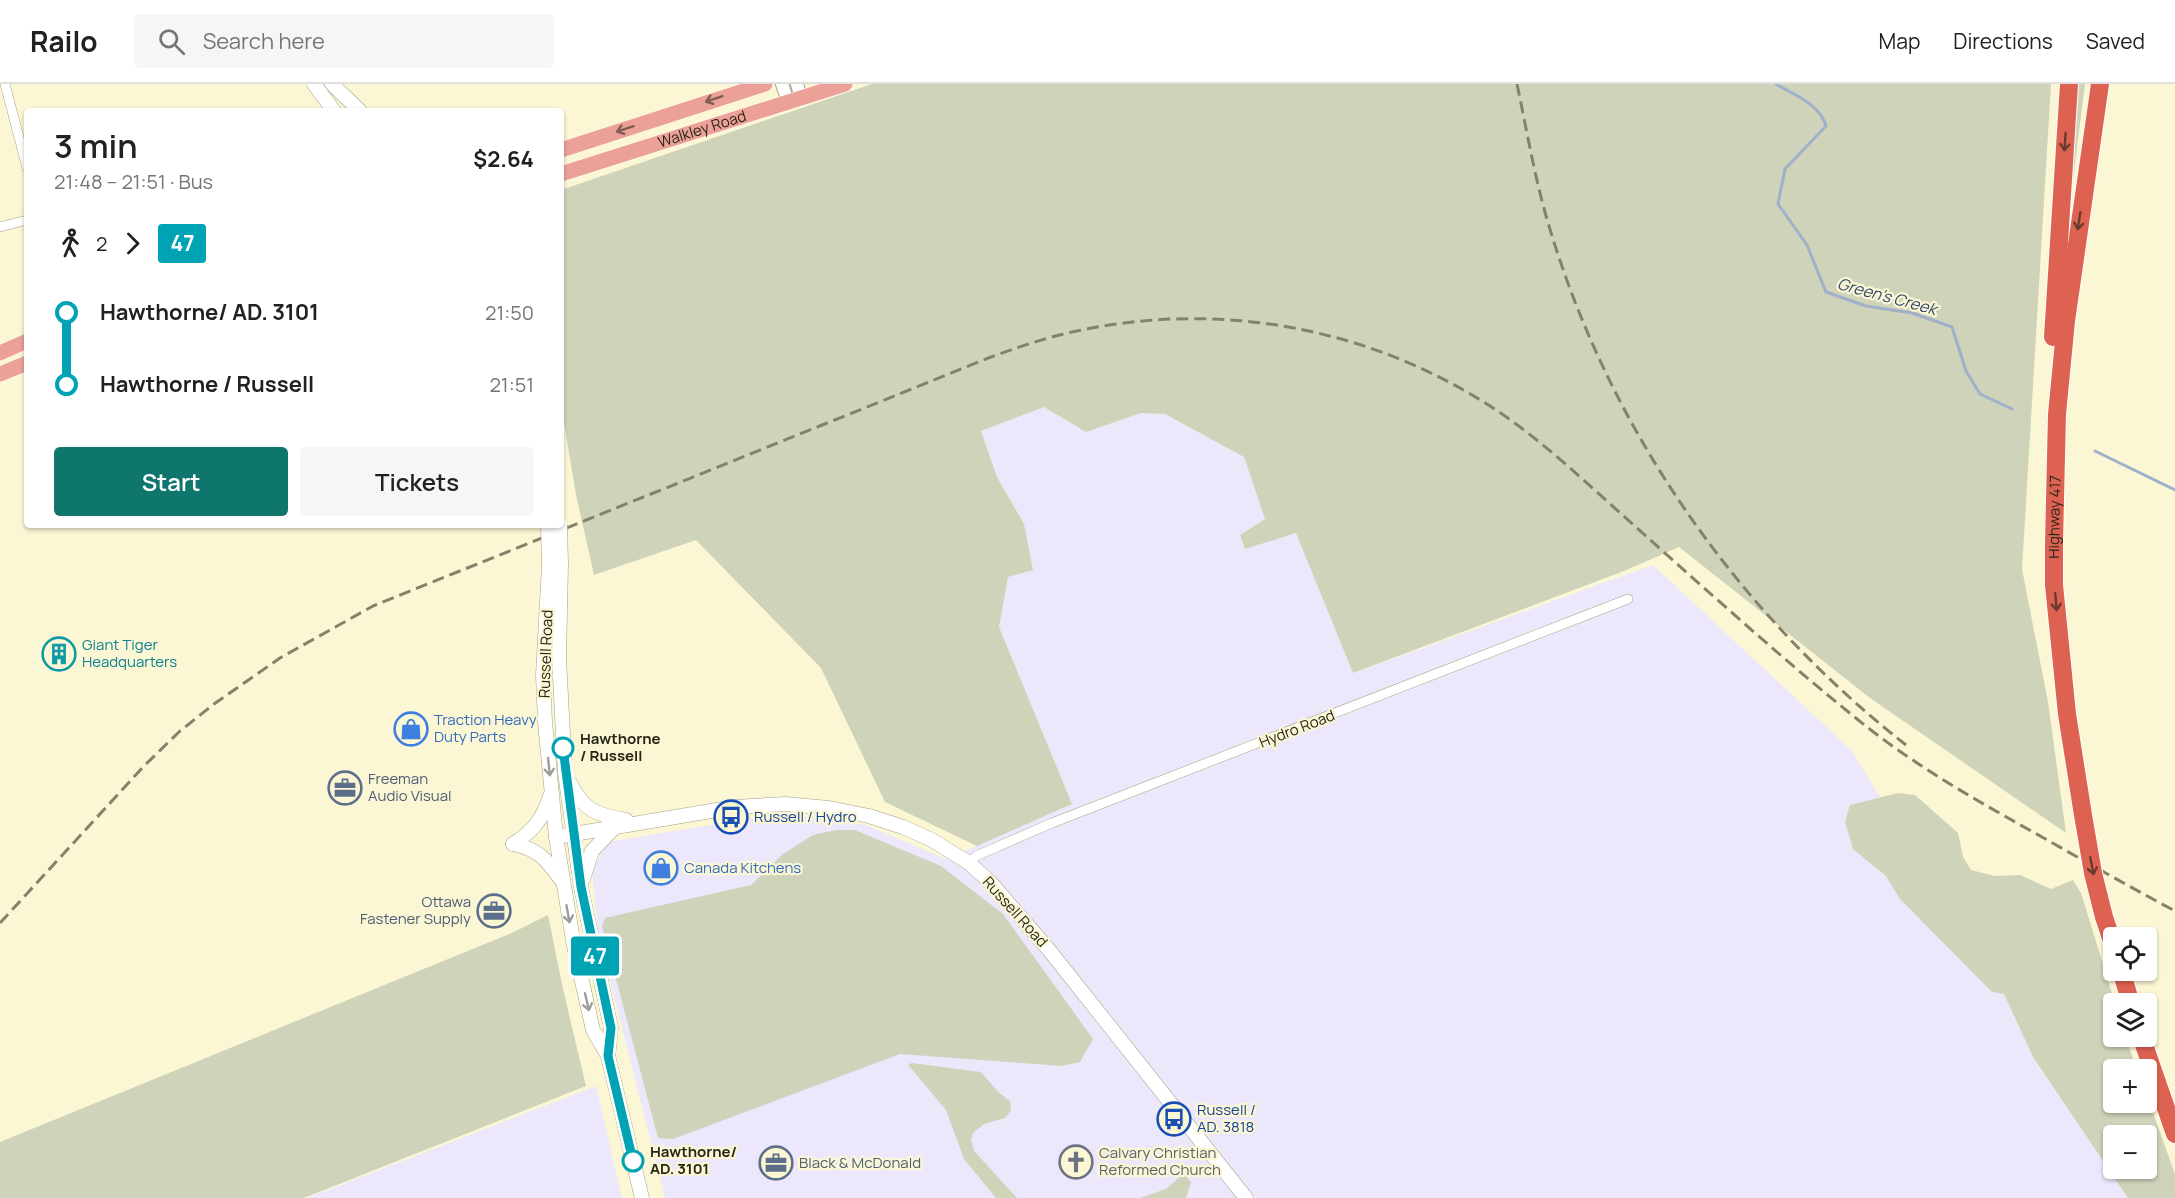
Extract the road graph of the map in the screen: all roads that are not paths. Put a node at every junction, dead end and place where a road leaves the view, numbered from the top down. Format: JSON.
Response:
{"nodes":[{"id":1,"x":5,"y":84,"type":"edge"},
{"id":2,"x":314,"y":84,"type":"edge"},
{"id":3,"x":332,"y":84,"type":"edge"},
{"id":4,"x":765,"y":84,"type":"edge"},
{"id":5,"x":782,"y":84,"type":"edge"},
{"id":6,"x":845,"y":84,"type":"edge"},
{"id":7,"x":2069,"y":84,"type":"edge"},
{"id":8,"x":2100,"y":84,"type":"edge"},
{"id":9,"x":749,"y":86,"type":"edge"},
{"id":10,"x":795,"y":95,"type":"edge"},
{"id":11,"x":11,"y":105,"type":"junction"},
{"id":12,"x":0,"y":108,"type":"edge"},
{"id":13,"x":332,"y":108,"type":"edge"},
{"id":14,"x":357,"y":108,"type":"edge"},
{"id":15,"x":564,"y":149,"type":"edge"},
{"id":16,"x":24,"y":156,"type":"edge"},
{"id":17,"x":564,"y":173,"type":"edge"},
{"id":18,"x":24,"y":221,"type":"edge"},
{"id":19,"x":0,"y":227,"type":"edge"},
{"id":20,"x":24,"y":342,"type":"edge"},
{"id":21,"x":0,"y":352,"type":"edge"},
{"id":22,"x":24,"y":364,"type":"edge"},
{"id":23,"x":0,"y":374,"type":"edge"},
{"id":24,"x":549,"y":528,"type":"edge"},
{"id":25,"x":560,"y":528,"type":"edge"},
{"id":26,"x":2054,"y":543,"type":"junction"},
{"id":27,"x":555,"y":565,"type":"junction"},
{"id":28,"x":1628,"y":599,"type":"dead end"},
{"id":29,"x":566,"y":774,"type":"junction"},
{"id":30,"x":551,"y":791,"type":"junction"},
{"id":31,"x":637,"y":822,"type":"junction"},
{"id":32,"x":617,"y":826,"type":"junction"},
{"id":33,"x":574,"y":833,"type":"junction"},
{"id":34,"x":556,"y":837,"type":"junction"},
{"id":35,"x":969,"y":864,"type":"junction"},
{"id":36,"x":563,"y":882,"type":"junction"},
{"id":37,"x":581,"y":887,"type":"junction"},
{"id":38,"x":2108,"y":927,"type":"edge"},
{"id":39,"x":2145,"y":1047,"type":"edge"},
{"id":40,"x":608,"y":1056,"type":"junction"},
{"id":41,"x":2175,"y":1134,"type":"edge"},
{"id":42,"x":642,"y":1198,"type":"edge"},
{"id":43,"x":1246,"y":1198,"type":"edge"}],
"edges":[{"from":1,"to":11,"type":"street"},
{"from":2,"to":13,"type":"main road"},
{"from":3,"to":14,"type":"main road"},
{"from":4,"to":9,"type":"main road","name":"Walkley Road"},
{"from":5,"to":10,"type":"street"},
{"from":6,"to":10,"type":"main road","name":"Walkley Road"},
{"from":7,"to":26,"type":"highway","one_way":true},
{"from":8,"to":26,"type":"highway","name":"Highway 417","one_way":true},
{"from":9,"to":15,"type":"main road","name":"Walkley Road","one_way":true},
{"from":10,"to":17,"type":"main road","name":"Walkley Road"},
{"from":11,"to":12,"type":"street"},
{"from":11,"to":16,"type":"street"},
{"from":18,"to":19,"type":"street"},
{"from":20,"to":21,"type":"main road"},
{"from":22,"to":23,"type":"main road"},
{"from":24,"to":27,"type":"main road","name":"Russell Road","bridge":true},
{"from":25,"to":27,"type":"main road","name":"Russell Road","bridge":true},
{"from":26,"to":38,"type":"highway","name":"Highway 417","one_way":true,"bridge":true},
{"from":27,"to":29,"type":"main road","name":"Russell Road"},
{"from":27,"to":30,"type":"main road","name":"Russell Road","one_way":true},
{"from":28,"to":35,"type":"street","name":"Hydro Road"},
{"from":29,"to":31,"type":"main road"},
{"from":29,"to":33,"type":"main road","name":"Russell Road"},
{"from":30,"to":34,"type":"main road","name":"Russell Road"},
{"from":30,"to":36,"type":"main road"},
{"from":31,"to":32,"type":"main road","name":"Russell Road"},
{"from":31,"to":35,"type":"main road","name":"Russell Road"},
{"from":32,"to":33,"type":"main road","name":"Russell Road"},
{"from":32,"to":37,"type":"main road"},
{"from":33,"to":34,"type":"main road","name":"Russell Road"},
{"from":33,"to":37,"type":"main road"},
{"from":34,"to":36,"type":"main road"},
{"from":35,"to":43,"type":"main road","name":"Russell Road"},
{"from":36,"to":40,"type":"main road","one_way":true},
{"from":37,"to":40,"type":"main road"},
{"from":39,"to":41,"type":"highway"},
{"from":40,"to":42,"type":"main road"}]}
